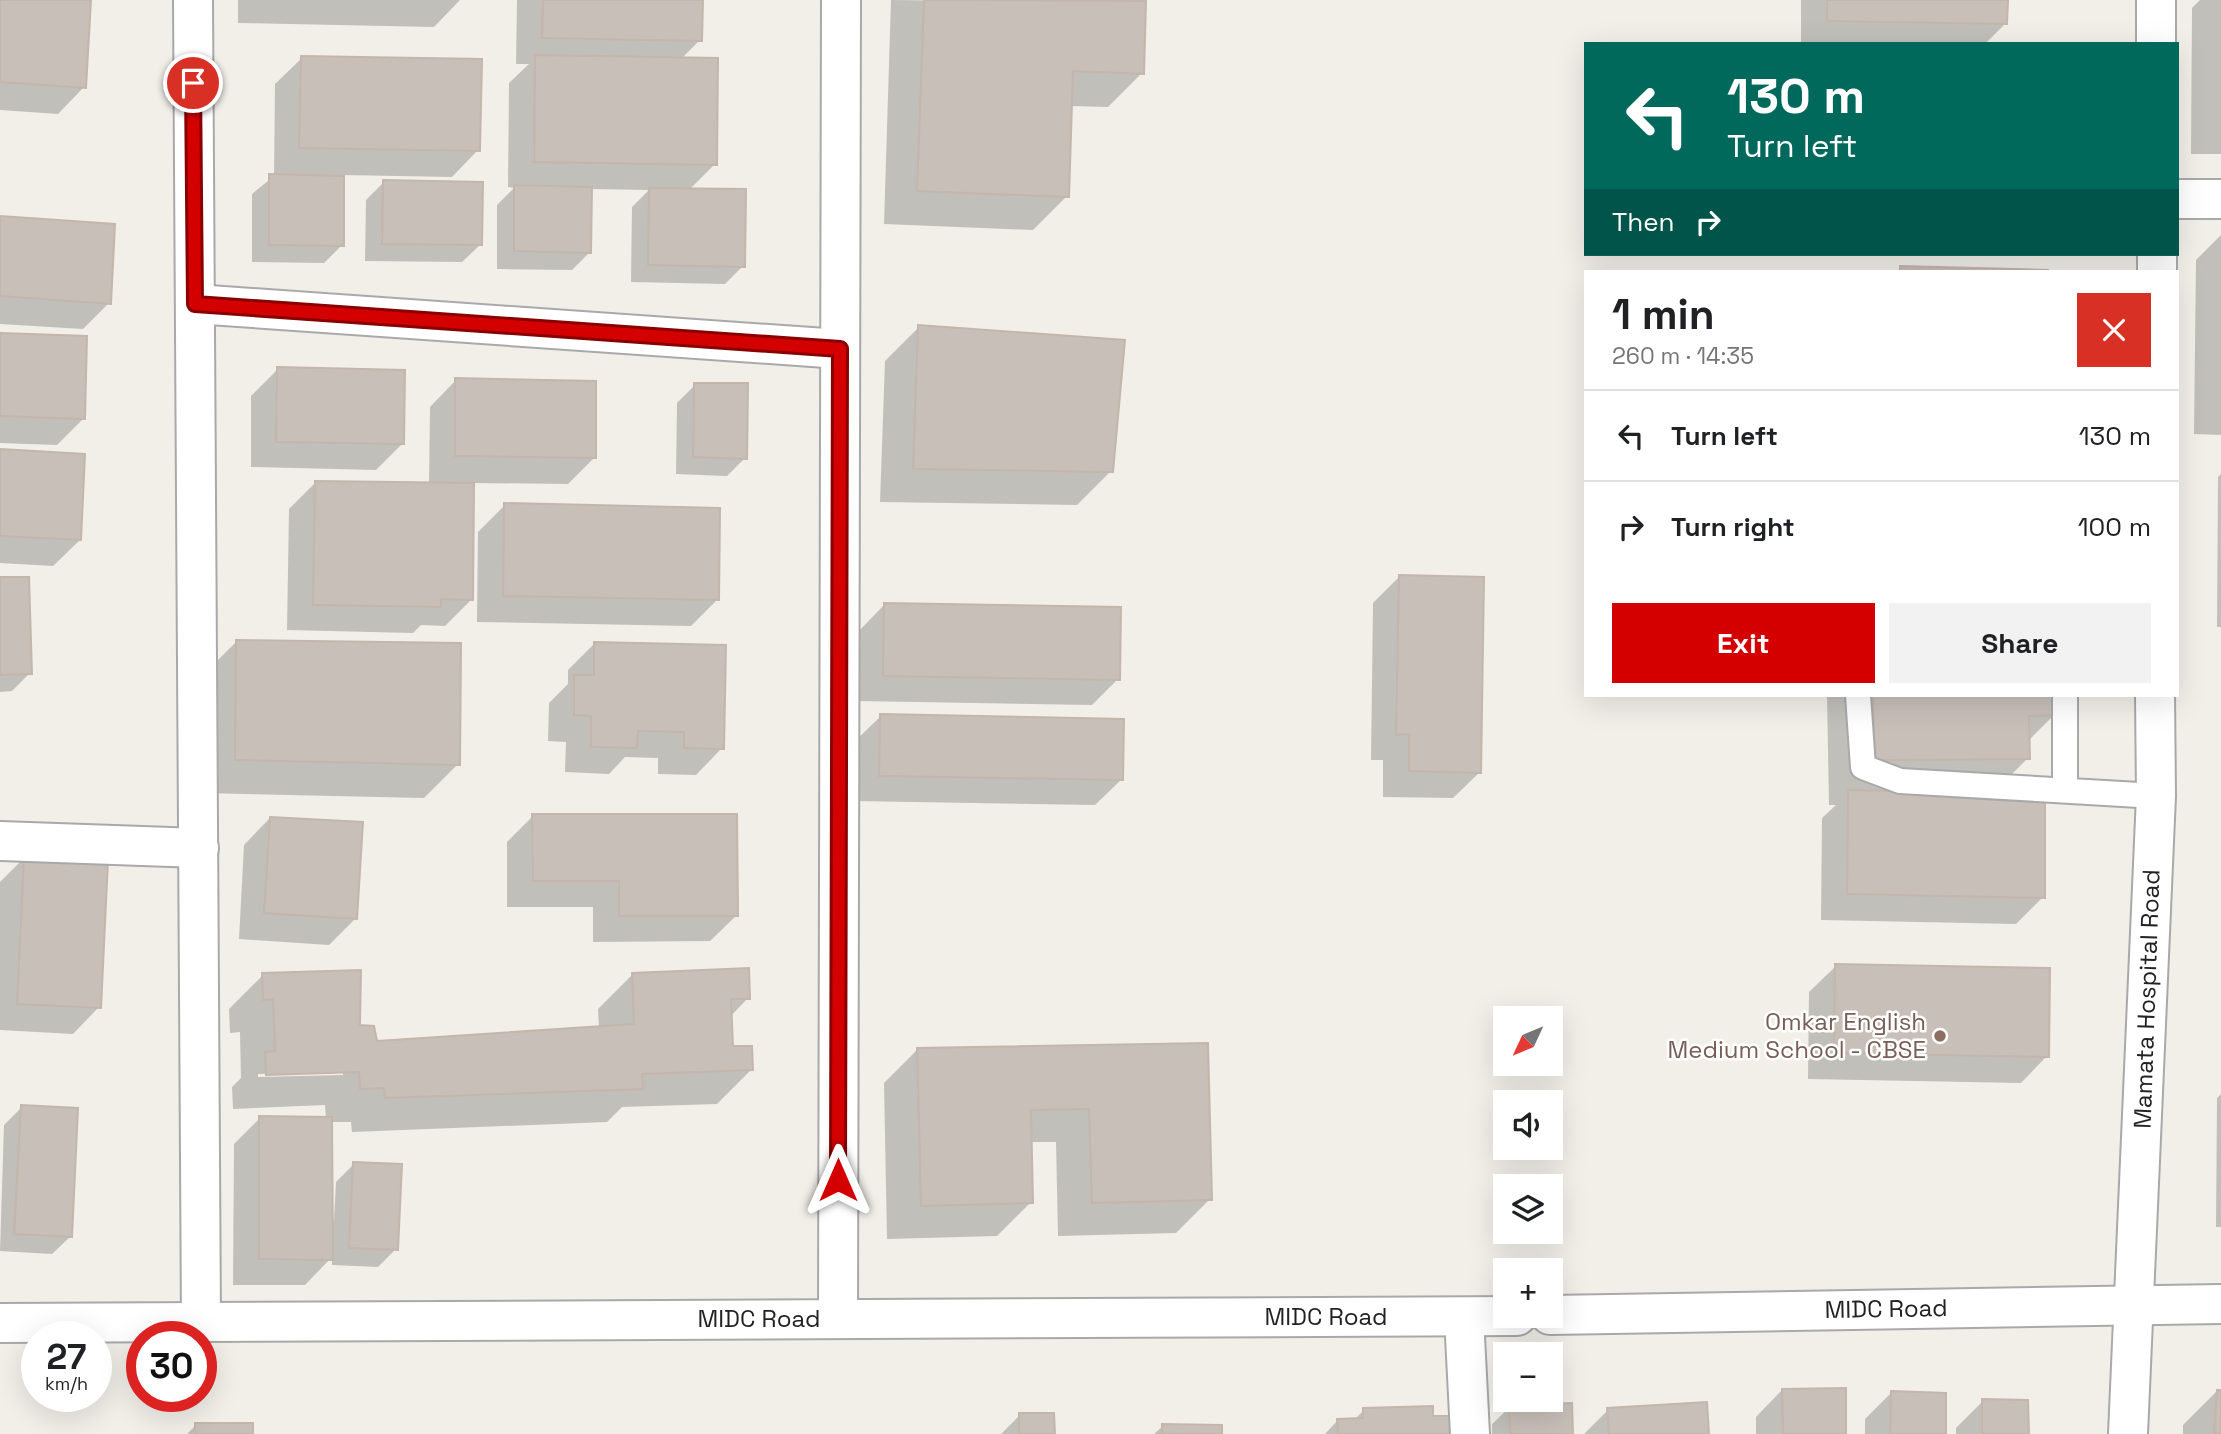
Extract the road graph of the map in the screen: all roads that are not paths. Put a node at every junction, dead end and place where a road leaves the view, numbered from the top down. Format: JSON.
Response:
{"nodes":[{"id":1,"x":193,"y":0,"type":"edge"},
{"id":2,"x":841,"y":0,"type":"edge"},
{"id":3,"x":2156,"y":0,"type":"edge"},
{"id":4,"x":2157,"y":42,"type":"edge"},
{"id":5,"x":2179,"y":199,"type":"edge"},
{"id":6,"x":2221,"y":199,"type":"edge"},
{"id":7,"x":195,"y":304,"type":"junction"},
{"id":8,"x":840,"y":349,"type":"junction"},
{"id":9,"x":1857,"y":697,"type":"edge"},
{"id":10,"x":2065,"y":697,"type":"edge"},
{"id":11,"x":2155,"y":697,"type":"edge"},
{"id":12,"x":2065,"y":789,"type":"junction"},
{"id":13,"x":2156,"y":796,"type":"junction"},
{"id":14,"x":0,"y":841,"type":"edge"},
{"id":15,"x":198,"y":848,"type":"junction"},
{"id":16,"x":2134,"y":1304,"type":"junction"},
{"id":17,"x":2221,"y":1304,"type":"edge"},
{"id":18,"x":1563,"y":1315,"type":"edge"},
{"id":19,"x":1493,"y":1316,"type":"edge"},
{"id":20,"x":1464,"y":1317,"type":"junction"},
{"id":21,"x":838,"y":1319,"type":"junction"},
{"id":22,"x":201,"y":1321,"type":"edge"},
{"id":23,"x":0,"y":1323,"type":"edge"},
{"id":24,"x":126,"y":1323,"type":"edge"},
{"id":25,"x":217,"y":1323,"type":"edge"},
{"id":26,"x":1470,"y":1434,"type":"edge"},
{"id":27,"x":2128,"y":1434,"type":"edge"}],
"edges":[{"from":1,"to":7,"type":"street"},
{"from":2,"to":8,"type":"street"},
{"from":3,"to":4,"type":"street"},
{"from":5,"to":6,"type":"street"},
{"from":7,"to":8,"type":"street"},
{"from":7,"to":15,"type":"street"},
{"from":8,"to":21,"type":"street"},
{"from":9,"to":12,"type":"lane"},
{"from":10,"to":12,"type":"lane"},
{"from":11,"to":13,"type":"street","name":"Mamata Hospital Road"},
{"from":12,"to":13,"type":"lane"},
{"from":13,"to":16,"type":"street","name":"Mamata Hospital Road"},
{"from":14,"to":15,"type":"street"},
{"from":15,"to":22,"type":"street"},
{"from":16,"to":17,"type":"street","name":"MIDC Road"},
{"from":16,"to":18,"type":"street","name":"MIDC Road"},
{"from":16,"to":27,"type":"street","name":"Mamata Hospital Road"},
{"from":19,"to":20,"type":"street","name":"MIDC Road"},
{"from":20,"to":21,"type":"street","name":"MIDC Road"},
{"from":20,"to":26,"type":"street"},
{"from":21,"to":25,"type":"street","name":"MIDC Road"},
{"from":23,"to":24,"type":"street","name":"MIDC Road"}]}
